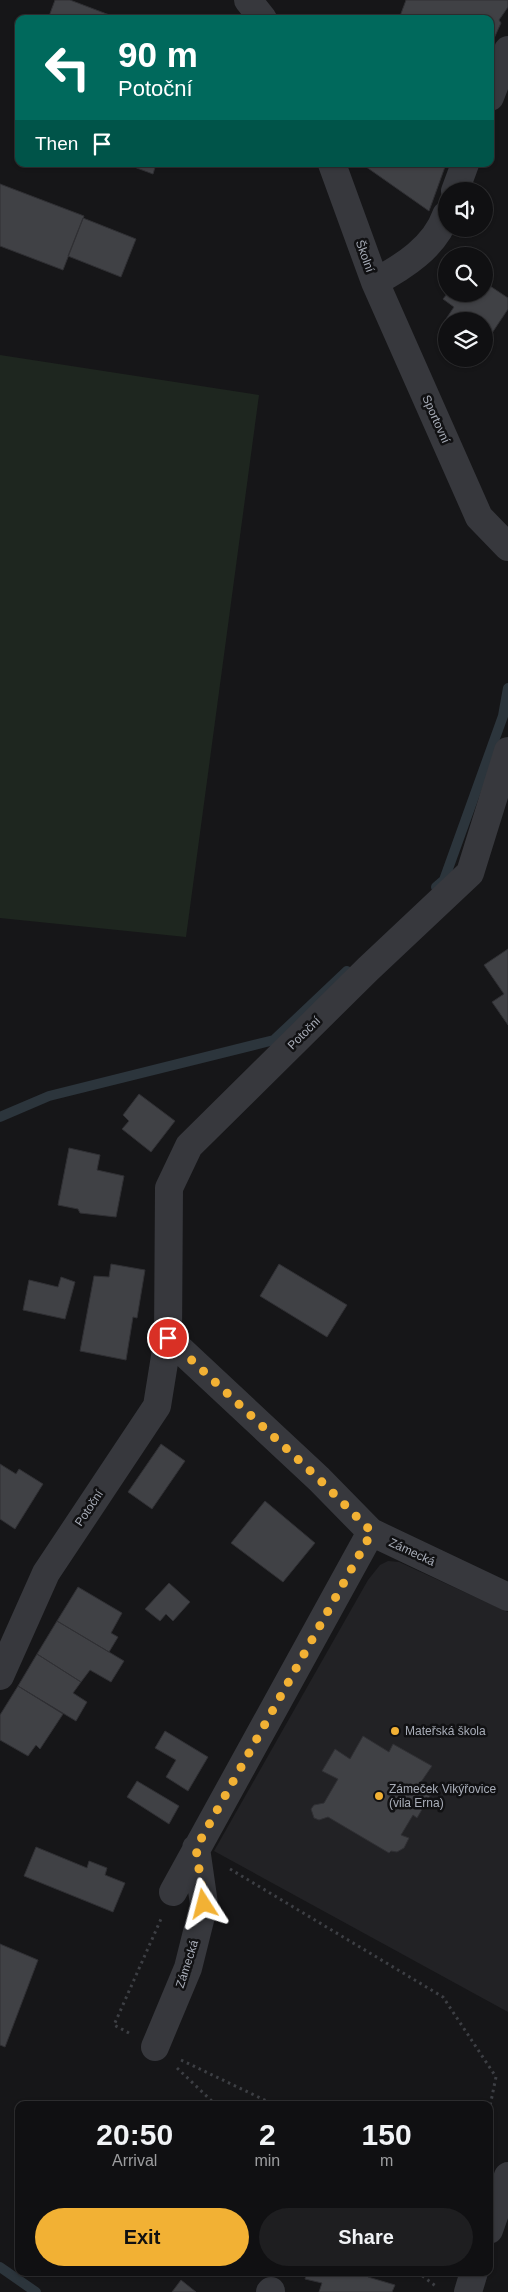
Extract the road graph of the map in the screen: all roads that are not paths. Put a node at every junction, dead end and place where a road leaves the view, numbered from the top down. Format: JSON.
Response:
{"nodes":[{"id":1,"x":248,"y":0,"type":"edge"},
{"id":2,"x":260,"y":15,"type":"edge"},
{"id":3,"x":508,"y":50,"type":"edge"},
{"id":4,"x":494,"y":87,"type":"edge"},
{"id":5,"x":333,"y":167,"type":"edge"},
{"id":6,"x":464,"y":167,"type":"edge"},
{"id":7,"x":458,"y":182,"type":"edge"},
{"id":8,"x":438,"y":232,"type":"edge"},
{"id":9,"x":375,"y":282,"type":"junction"},
{"id":10,"x":508,"y":548,"type":"edge"},
{"id":11,"x":508,"y":751,"type":"edge"},
{"id":12,"x":168,"y":1338,"type":"junction"},
{"id":13,"x":372,"y":1532,"type":"junction"},
{"id":14,"x":508,"y":1597,"type":"edge"},
{"id":15,"x":0,"y":1676,"type":"edge"},
{"id":16,"x":196,"y":1848,"type":"junction"},
{"id":17,"x":173,"y":1892,"type":"dead end"},
{"id":18,"x":155,"y":2047,"type":"road end"},
{"id":19,"x":508,"y":2176,"type":"edge"},
{"id":20,"x":493,"y":2219,"type":"edge"},
{"id":21,"x":473,"y":2276,"type":"edge"},
{"id":22,"x":468,"y":2292,"type":"edge"}],
"edges":[{"from":1,"to":2,"type":"street"},
{"from":3,"to":4,"type":"street"},
{"from":5,"to":9,"type":"street","name":"Školní"},
{"from":6,"to":7,"type":"street"},
{"from":8,"to":9,"type":"street","name":"Školní"},
{"from":9,"to":10,"type":"street","name":"Sportovní"},
{"from":11,"to":12,"type":"street","name":"Potoční"},
{"from":12,"to":13,"type":"street"},
{"from":12,"to":15,"type":"street","name":"Potoční"},
{"from":13,"to":14,"type":"street","name":"Zámecká"},
{"from":13,"to":16,"type":"street"},
{"from":16,"to":17,"type":"street"},
{"from":16,"to":18,"type":"street","name":"Zámecká"},
{"from":19,"to":20,"type":"street"},
{"from":21,"to":22,"type":"street"}]}
